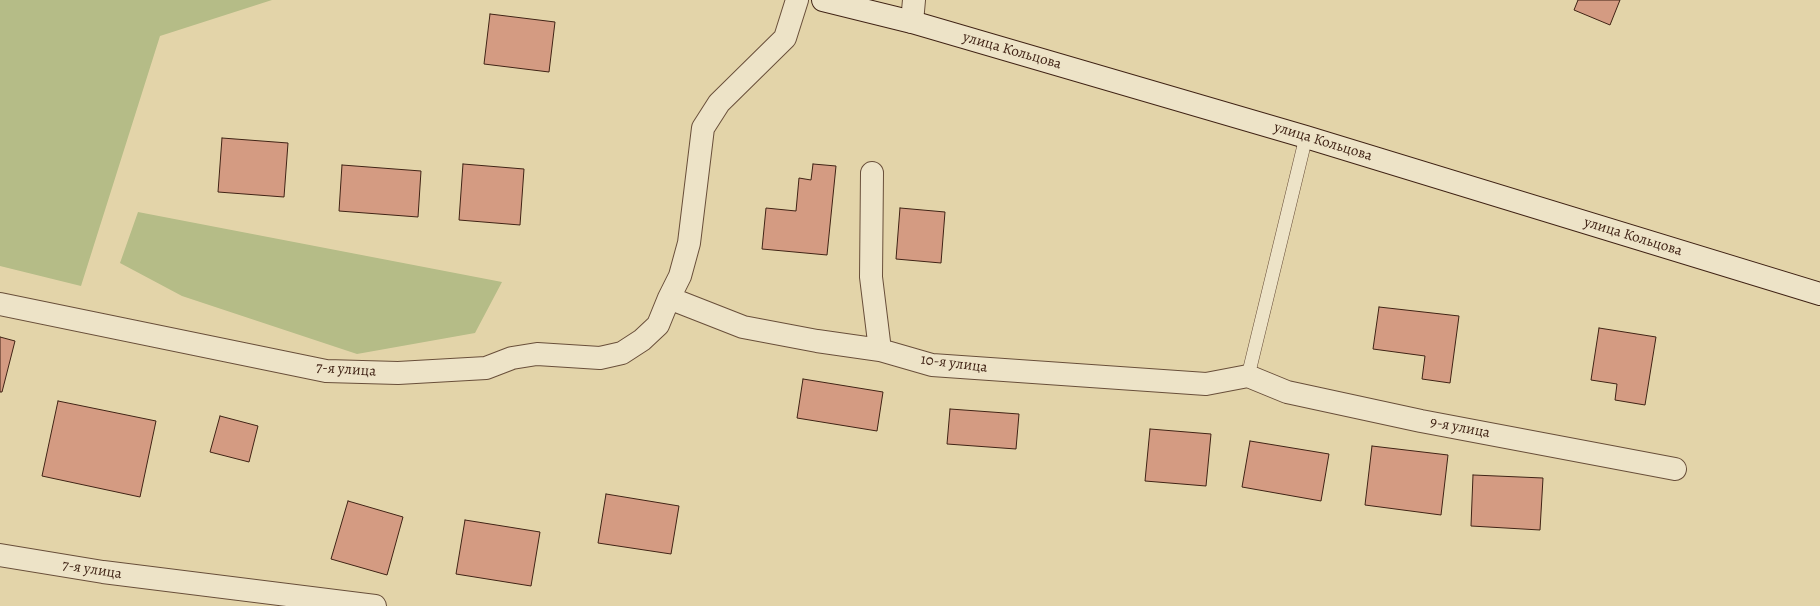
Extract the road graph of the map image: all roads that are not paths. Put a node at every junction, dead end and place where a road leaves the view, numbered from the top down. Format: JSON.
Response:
{"nodes":[{"id":1,"x":797,"y":0,"type":"edge"},
{"id":2,"x":823,"y":0,"type":"edge"},
{"id":3,"x":914,"y":0,"type":"edge"},
{"id":4,"x":912,"y":22,"type":"junction"},
{"id":5,"x":1306,"y":137,"type":"junction"},
{"id":6,"x":872,"y":173,"type":"dead end"},
{"id":7,"x":1820,"y":294,"type":"edge"},
{"id":8,"x":668,"y":298,"type":"junction"},
{"id":9,"x":0,"y":304,"type":"edge"},
{"id":10,"x":880,"y":350,"type":"junction"},
{"id":11,"x":1248,"y":376,"type":"junction"},
{"id":12,"x":1675,"y":469,"type":"dead end"},
{"id":13,"x":0,"y":555,"type":"edge"},
{"id":14,"x":375,"y":606,"type":"edge"}],
"edges":[{"from":1,"to":8,"type":"street","name":"7-я улица"},
{"from":2,"to":4,"type":"street","name":"улица Кольцова"},
{"from":3,"to":4,"type":"street"},
{"from":4,"to":5,"type":"street","name":"улица Кольцова"},
{"from":5,"to":7,"type":"street","name":"улица Кольцова"},
{"from":5,"to":11,"type":"lane"},
{"from":6,"to":10,"type":"street"},
{"from":8,"to":9,"type":"street","name":"7-я улица"},
{"from":8,"to":10,"type":"street","name":"10-я улица"},
{"from":10,"to":11,"type":"street","name":"10-я улица"},
{"from":11,"to":12,"type":"street","name":"9-я улица"},
{"from":13,"to":14,"type":"street","name":"7-я улица"}]}
